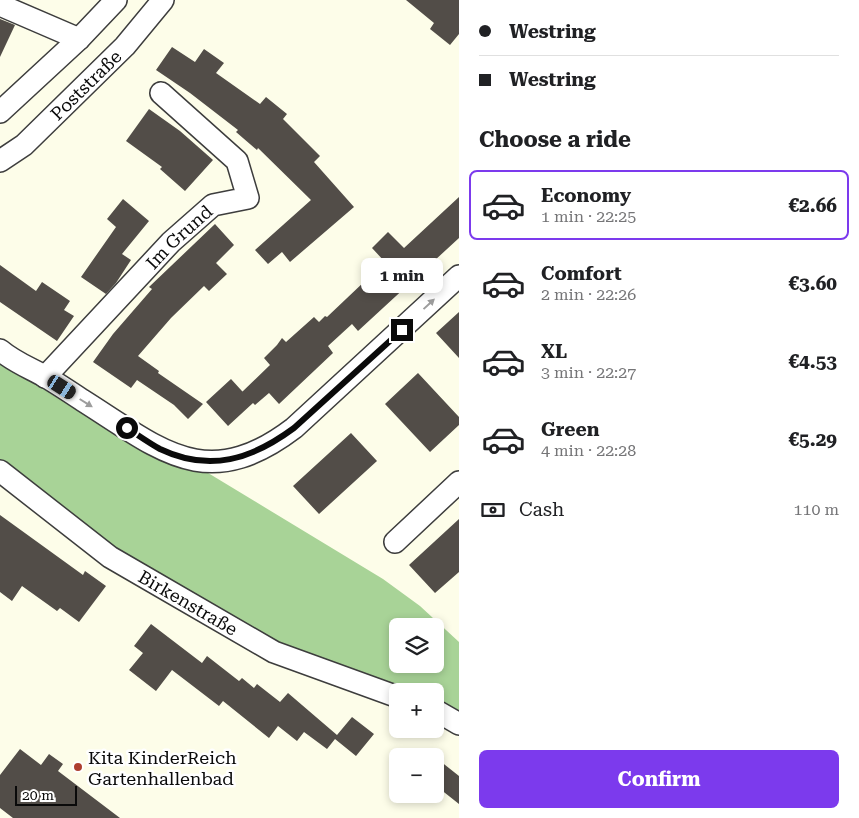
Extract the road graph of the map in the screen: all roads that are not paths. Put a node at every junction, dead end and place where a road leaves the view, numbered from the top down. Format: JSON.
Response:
{"nodes":[{"id":1,"x":116,"y":0,"type":"edge"},
{"id":2,"x":163,"y":0,"type":"edge"},
{"id":3,"x":0,"y":5,"type":"edge"},
{"id":4,"x":79,"y":39,"type":"junction"},
{"id":5,"x":161,"y":93,"type":"dead end"},
{"id":6,"x":0,"y":112,"type":"edge"},
{"id":7,"x":0,"y":161,"type":"edge"},
{"id":8,"x":459,"y":276,"type":"edge"},
{"id":9,"x":0,"y":351,"type":"edge"},
{"id":10,"x":45,"y":377,"type":"junction"},
{"id":11,"x":0,"y":471,"type":"edge"},
{"id":12,"x":459,"y":482,"type":"edge"},
{"id":13,"x":395,"y":542,"type":"dead end"},
{"id":14,"x":389,"y":694,"type":"edge"},
{"id":15,"x":444,"y":715,"type":"edge"},
{"id":16,"x":459,"y":724,"type":"edge"}],
"edges":[{"from":1,"to":4,"type":"street"},
{"from":2,"to":7,"type":"street","name":"Poststraße"},
{"from":3,"to":4,"type":"street"},
{"from":4,"to":6,"type":"street"},
{"from":5,"to":10,"type":"street","name":"Im Grund"},
{"from":10,"to":8,"type":"street","one_way":true},
{"from":9,"to":10,"type":"street"},
{"from":11,"to":14,"type":"street","name":"Birkenstraße"},
{"from":12,"to":13,"type":"street"},
{"from":15,"to":16,"type":"street"}]}
